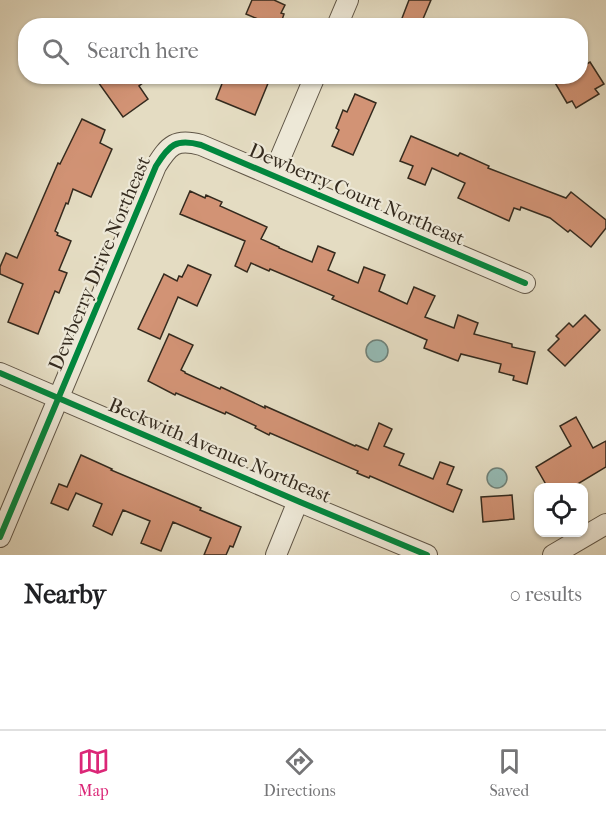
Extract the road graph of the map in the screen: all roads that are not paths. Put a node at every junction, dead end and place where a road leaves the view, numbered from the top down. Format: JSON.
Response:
{"nodes":[{"id":1,"x":348,"y":0,"type":"edge"},
{"id":2,"x":340,"y":18,"type":"edge"},
{"id":3,"x":312,"y":84,"type":"edge"},
{"id":4,"x":175,"y":144,"type":"joint"},
{"id":5,"x":273,"y":175,"type":"junction"},
{"id":6,"x":525,"y":283,"type":"dead end"},
{"id":7,"x":0,"y":374,"type":"edge"},
{"id":8,"x":59,"y":399,"type":"junction"},
{"id":9,"x":298,"y":501,"type":"junction"},
{"id":10,"x":606,"y":524,"type":"edge"},
{"id":11,"x":0,"y":537,"type":"edge"},
{"id":12,"x":276,"y":555,"type":"edge"},
{"id":13,"x":427,"y":555,"type":"edge"},
{"id":14,"x":553,"y":555,"type":"edge"}],
"edges":[{"from":1,"to":2,"type":"street"},
{"from":3,"to":5,"type":"street"},
{"from":4,"to":5,"type":"street","name":"Dewberry Court Northeast"},
{"from":4,"to":8,"type":"street","name":"Dewberry Drive Northeast"},
{"from":5,"to":6,"type":"street","name":"Dewberry Court Northeast"},
{"from":7,"to":8,"type":"street","name":"Beckwith Avenue Northeast"},
{"from":8,"to":9,"type":"street","name":"Beckwith Avenue Northeast"},
{"from":8,"to":11,"type":"street","name":"Dewberry Drive Northeast"},
{"from":9,"to":12,"type":"street"},
{"from":9,"to":13,"type":"street","name":"Beckwith Avenue Northeast"},
{"from":10,"to":14,"type":"street"}]}
